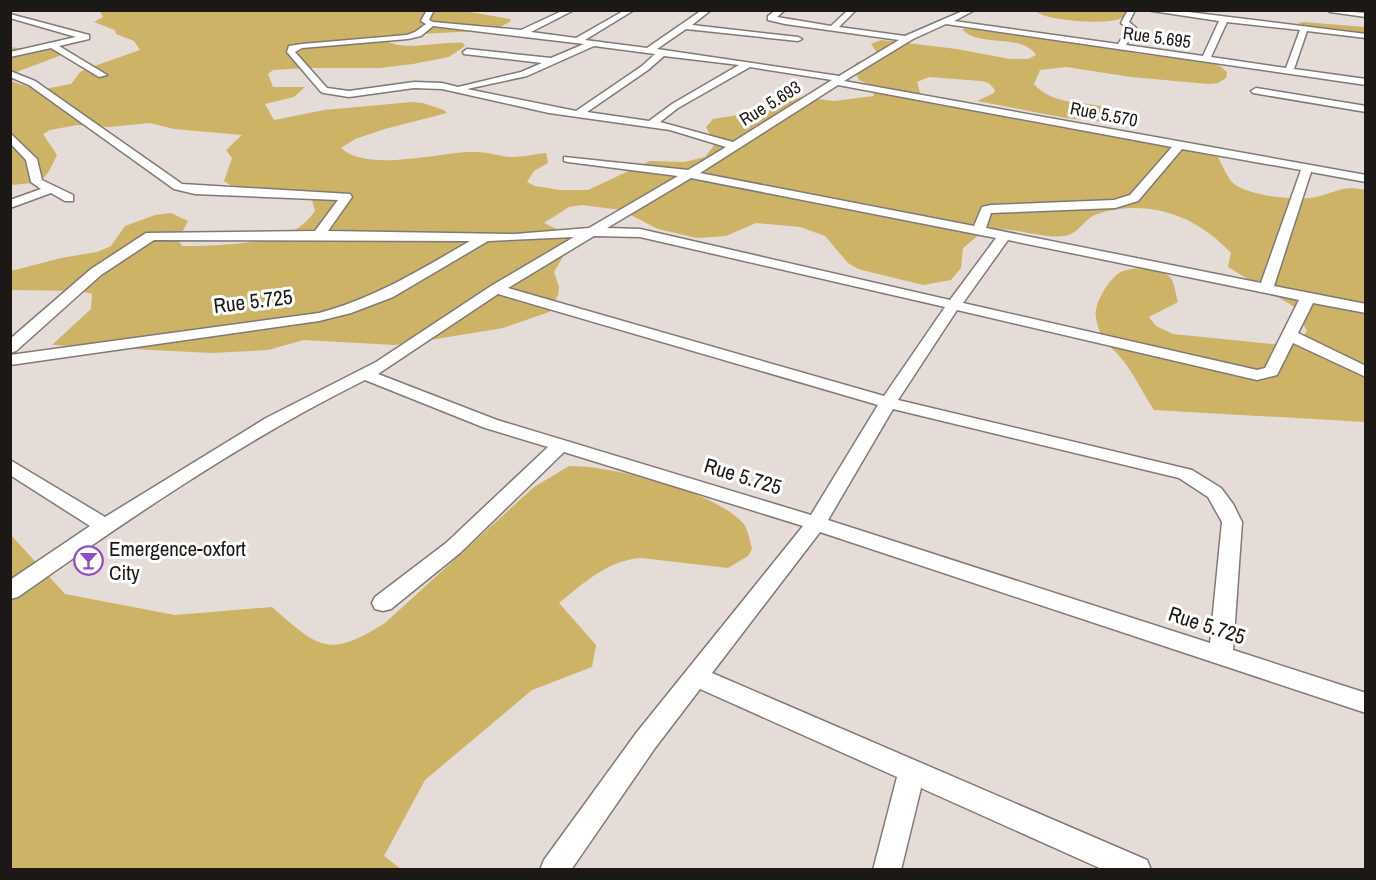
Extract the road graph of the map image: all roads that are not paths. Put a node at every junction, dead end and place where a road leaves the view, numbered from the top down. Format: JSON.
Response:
{"nodes":[{"id":1,"x":430,"y":10,"type":"edge"},
{"id":2,"x":571,"y":10,"type":"edge"},
{"id":3,"x":631,"y":10,"type":"edge"},
{"id":4,"x":708,"y":10,"type":"edge"},
{"id":5,"x":782,"y":10,"type":"edge"},
{"id":6,"x":853,"y":10,"type":"edge"},
{"id":7,"x":972,"y":10,"type":"edge"},
{"id":8,"x":1132,"y":10,"type":"edge"},
{"id":9,"x":1149,"y":10,"type":"edge"},
{"id":10,"x":1330,"y":10,"type":"edge"},
{"id":11,"x":1365,"y":15,"type":"edge"},
{"id":12,"x":10,"y":16,"type":"edge"},
{"id":13,"x":1223,"y":16,"type":"edge"},
{"id":14,"x":944,"y":21,"type":"junction"},
{"id":15,"x":431,"y":24,"type":"junction"},
{"id":16,"x":683,"y":26,"type":"junction"},
{"id":17,"x":815,"y":26,"type":"junction"},
{"id":18,"x":834,"y":28,"type":"junction"},
{"id":19,"x":1304,"y":29,"type":"junction"},
{"id":20,"x":522,"y":33,"type":"junction"},
{"id":21,"x":1365,"y":36,"type":"edge"},
{"id":22,"x":798,"y":39,"type":"junction"},
{"id":23,"x":906,"y":39,"type":"junction"},
{"id":24,"x":577,"y":41,"type":"junction"},
{"id":25,"x":593,"y":43,"type":"junction"},
{"id":26,"x":54,"y":46,"type":"junction"},
{"id":27,"x":787,"y":47,"type":"dead end"},
{"id":28,"x":1120,"y":48,"type":"junction"},
{"id":29,"x":649,"y":51,"type":"junction"},
{"id":30,"x":467,"y":52,"type":"dead end"},
{"id":31,"x":662,"y":53,"type":"junction"},
{"id":32,"x":10,"y":55,"type":"edge"},
{"id":33,"x":1206,"y":60,"type":"junction"},
{"id":34,"x":553,"y":61,"type":"junction"},
{"id":35,"x":748,"y":64,"type":"junction"},
{"id":36,"x":1289,"y":72,"type":"junction"},
{"id":37,"x":10,"y":74,"type":"edge"},
{"id":38,"x":102,"y":75,"type":"dead end"},
{"id":39,"x":838,"y":80,"type":"junction"},
{"id":40,"x":1365,"y":82,"type":"edge"},
{"id":41,"x":455,"y":88,"type":"junction"},
{"id":42,"x":1256,"y":91,"type":"dead end"},
{"id":43,"x":1365,"y":109,"type":"edge"},
{"id":44,"x":579,"y":113,"type":"junction"},
{"id":45,"x":651,"y":124,"type":"junction"},
{"id":46,"x":10,"y":136,"type":"edge"},
{"id":47,"x":1179,"y":145,"type":"junction"},
{"id":48,"x":734,"y":146,"type":"junction"},
{"id":49,"x":568,"y":159,"type":"dead end"},
{"id":50,"x":1307,"y":168,"type":"junction"},
{"id":51,"x":689,"y":174,"type":"junction"},
{"id":52,"x":1365,"y":179,"type":"edge"},
{"id":53,"x":49,"y":190,"type":"junction"},
{"id":54,"x":69,"y":198,"type":"dead end"},
{"id":55,"x":10,"y":204,"type":"edge"},
{"id":56,"x":979,"y":230,"type":"junction"},
{"id":57,"x":590,"y":232,"type":"junction"},
{"id":58,"x":319,"y":235,"type":"junction"},
{"id":59,"x":1004,"y":236,"type":"junction"},
{"id":60,"x":484,"y":238,"type":"junction"},
{"id":61,"x":496,"y":289,"type":"junction"},
{"id":62,"x":1266,"y":289,"type":"junction"},
{"id":63,"x":1308,"y":297,"type":"junction"},
{"id":64,"x":953,"y":306,"type":"junction"},
{"id":65,"x":1365,"y":309,"type":"edge"},
{"id":66,"x":1289,"y":335,"type":"junction"},
{"id":67,"x":10,"y":348,"type":"edge"},
{"id":68,"x":10,"y":360,"type":"edge"},
{"id":69,"x":1365,"y":372,"type":"edge"},
{"id":70,"x":364,"y":374,"type":"junction"},
{"id":71,"x":888,"y":404,"type":"junction"},
{"id":72,"x":560,"y":446,"type":"junction"},
{"id":73,"x":10,"y":466,"type":"edge"},
{"id":74,"x":816,"y":524,"type":"junction"},
{"id":75,"x":105,"y":526,"type":"junction"},
{"id":76,"x":10,"y":591,"type":"edge"},
{"id":77,"x":383,"y":603,"type":"dead end"},
{"id":78,"x":1221,"y":655,"type":"junction"},
{"id":79,"x":696,"y":677,"type":"junction"},
{"id":80,"x":1365,"y":706,"type":"edge"},
{"id":81,"x":912,"y":771,"type":"junction"},
{"id":82,"x":554,"y":870,"type":"edge"},
{"id":83,"x":887,"y":870,"type":"edge"},
{"id":84,"x":1137,"y":870,"type":"edge"}],
"edges":[{"from":1,"to":15,"type":"street"},
{"from":2,"to":20,"type":"street"},
{"from":3,"to":24,"type":"street"},
{"from":4,"to":16,"type":"street"},
{"from":5,"to":17,"type":"street"},
{"from":6,"to":18,"type":"street"},
{"from":7,"to":14,"type":"street","name":"Rue 5.693"},
{"from":8,"to":28,"type":"street"},
{"from":9,"to":13,"type":"street"},
{"from":10,"to":11,"type":"street"},
{"from":12,"to":26,"type":"street"},
{"from":13,"to":19,"type":"street"},
{"from":13,"to":33,"type":"street"},
{"from":14,"to":23,"type":"street","name":"Rue 5.693"},
{"from":14,"to":28,"type":"street","name":"Rue 5.695"},
{"from":15,"to":20,"type":"street","name":"Rue 5.570"},
{"from":15,"to":41,"type":"street"},
{"from":16,"to":22,"type":"street"},
{"from":16,"to":29,"type":"street"},
{"from":17,"to":18,"type":"street"},
{"from":17,"to":22,"type":"street"},
{"from":18,"to":23,"type":"street"},
{"from":19,"to":21,"type":"street"},
{"from":19,"to":36,"type":"street"},
{"from":20,"to":24,"type":"street","name":"Rue 5.570"},
{"from":22,"to":27,"type":"street"},
{"from":23,"to":39,"type":"street","name":"Rue 5.693"},
{"from":24,"to":25,"type":"street","name":"Rue 5.570"},
{"from":25,"to":29,"type":"street","name":"Rue 5.570"},
{"from":25,"to":34,"type":"street"},
{"from":26,"to":32,"type":"street"},
{"from":26,"to":38,"type":"street"},
{"from":28,"to":33,"type":"street","name":"Rue 5.695"},
{"from":29,"to":31,"type":"street","name":"Rue 5.570"},
{"from":30,"to":34,"type":"street"},
{"from":31,"to":35,"type":"street","name":"Rue 5.570"},
{"from":31,"to":44,"type":"street"},
{"from":33,"to":36,"type":"street","name":"Rue 5.695"},
{"from":34,"to":41,"type":"street"},
{"from":35,"to":39,"type":"street","name":"Rue 5.570"},
{"from":35,"to":45,"type":"street"},
{"from":36,"to":40,"type":"street","name":"Rue 5.695"},
{"from":37,"to":58,"type":"street"},
{"from":39,"to":47,"type":"street","name":"Rue 5.570"},
{"from":39,"to":48,"type":"street","name":"Rue 5.693"},
{"from":41,"to":44,"type":"street"},
{"from":42,"to":43,"type":"street"},
{"from":44,"to":45,"type":"street"},
{"from":45,"to":48,"type":"street"},
{"from":46,"to":53,"type":"street"},
{"from":47,"to":50,"type":"street","name":"Rue 5.570"},
{"from":47,"to":56,"type":"street"},
{"from":48,"to":51,"type":"street","name":"Rue 5.693"},
{"from":49,"to":51,"type":"street"},
{"from":50,"to":52,"type":"street","name":"Rue 5.570"},
{"from":50,"to":62,"type":"street"},
{"from":51,"to":56,"type":"street"},
{"from":51,"to":57,"type":"street","name":"Rue 5.693"},
{"from":53,"to":54,"type":"street"},
{"from":53,"to":55,"type":"street"},
{"from":56,"to":59,"type":"street"},
{"from":57,"to":60,"type":"street","name":"Rue 5.725"},
{"from":57,"to":61,"type":"street"},
{"from":57,"to":64,"type":"street","name":"Rue 5.725"},
{"from":58,"to":60,"type":"street","name":"Rue 5.725"},
{"from":58,"to":67,"type":"street","name":"Rue 5.725"},
{"from":59,"to":62,"type":"street"},
{"from":59,"to":64,"type":"street"},
{"from":60,"to":68,"type":"street","name":"Rue 5.725"},
{"from":61,"to":70,"type":"street"},
{"from":61,"to":71,"type":"street"},
{"from":62,"to":63,"type":"street"},
{"from":63,"to":65,"type":"street"},
{"from":63,"to":66,"type":"street"},
{"from":64,"to":66,"type":"street","name":"Rue 5.725"},
{"from":64,"to":71,"type":"street"},
{"from":66,"to":69,"type":"street"},
{"from":70,"to":72,"type":"street","name":"Rue 5.725"},
{"from":70,"to":75,"type":"street"},
{"from":71,"to":74,"type":"street"},
{"from":71,"to":78,"type":"street"},
{"from":72,"to":74,"type":"street","name":"Rue 5.725"},
{"from":72,"to":77,"type":"street"},
{"from":73,"to":75,"type":"street"},
{"from":74,"to":78,"type":"street","name":"Rue 5.725"},
{"from":74,"to":79,"type":"street"},
{"from":75,"to":76,"type":"street"},
{"from":78,"to":80,"type":"street","name":"Rue 5.725"},
{"from":79,"to":81,"type":"street"},
{"from":79,"to":82,"type":"street"},
{"from":81,"to":83,"type":"street"},
{"from":81,"to":84,"type":"street"}]}
